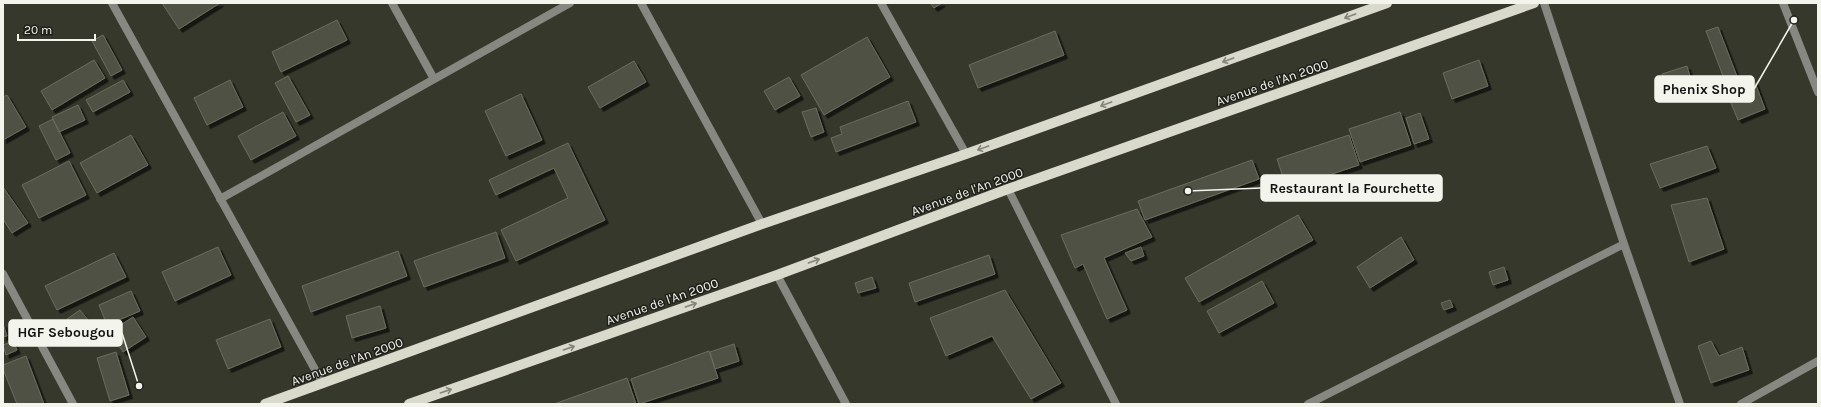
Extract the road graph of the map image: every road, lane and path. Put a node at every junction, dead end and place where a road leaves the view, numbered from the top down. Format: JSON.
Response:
{"nodes":[{"id":1,"x":112,"y":3,"type":"edge"},
{"id":2,"x":392,"y":3,"type":"edge"},
{"id":3,"x":570,"y":3,"type":"edge"},
{"id":4,"x":641,"y":3,"type":"edge"},
{"id":5,"x":881,"y":3,"type":"edge"},
{"id":6,"x":1387,"y":3,"type":"edge"},
{"id":7,"x":1534,"y":3,"type":"edge"},
{"id":8,"x":1544,"y":3,"type":"edge"},
{"id":9,"x":1783,"y":3,"type":"edge"},
{"id":10,"x":434,"y":80,"type":"junction"},
{"id":11,"x":1818,"y":92,"type":"edge"},
{"id":12,"x":966,"y":154,"type":"junction"},
{"id":13,"x":1008,"y":189,"type":"junction"},
{"id":14,"x":220,"y":199,"type":"junction"},
{"id":15,"x":762,"y":224,"type":"junction"},
{"id":16,"x":1624,"y":244,"type":"junction"},
{"id":17,"x":3,"y":274,"type":"edge"},
{"id":18,"x":777,"y":275,"type":"junction"},
{"id":19,"x":1818,"y":362,"type":"edge"},
{"id":20,"x":323,"y":384,"type":"junction"},
{"id":21,"x":73,"y":404,"type":"edge"},
{"id":22,"x":265,"y":404,"type":"edge"},
{"id":23,"x":409,"y":404,"type":"edge"},
{"id":24,"x":846,"y":404,"type":"edge"},
{"id":25,"x":1116,"y":404,"type":"edge"},
{"id":26,"x":1308,"y":404,"type":"edge"},
{"id":27,"x":1680,"y":404,"type":"edge"},
{"id":28,"x":1741,"y":404,"type":"edge"}],
"edges":[{"from":1,"to":14,"type":"street"},
{"from":2,"to":10,"type":"street"},
{"from":3,"to":10,"type":"street"},
{"from":4,"to":15,"type":"street"},
{"from":5,"to":12,"type":"street"},
{"from":6,"to":12,"type":"main road","name":"Avenue de l'An 2000","one_way":true},
{"from":7,"to":13,"type":"main road","name":"Avenue de l'An 2000"},
{"from":8,"to":16,"type":"street"},
{"from":9,"to":11,"type":"street"},
{"from":10,"to":14,"type":"street"},
{"from":12,"to":15,"type":"main road","name":"Avenue de l'An 2000"},
{"from":18,"to":13,"type":"main road","name":"Avenue de l'An 2000","one_way":true},
{"from":13,"to":25,"type":"street"},
{"from":14,"to":20,"type":"street"},
{"from":15,"to":20,"type":"main road","name":"Avenue de l'An 2000"},
{"from":16,"to":26,"type":"street"},
{"from":16,"to":27,"type":"street"},
{"from":17,"to":21,"type":"street"},
{"from":23,"to":18,"type":"main road","name":"Avenue de l'An 2000","one_way":true},
{"from":18,"to":24,"type":"street"},
{"from":19,"to":28,"type":"street"},
{"from":20,"to":22,"type":"main road","name":"Avenue de l'An 2000"}]}
